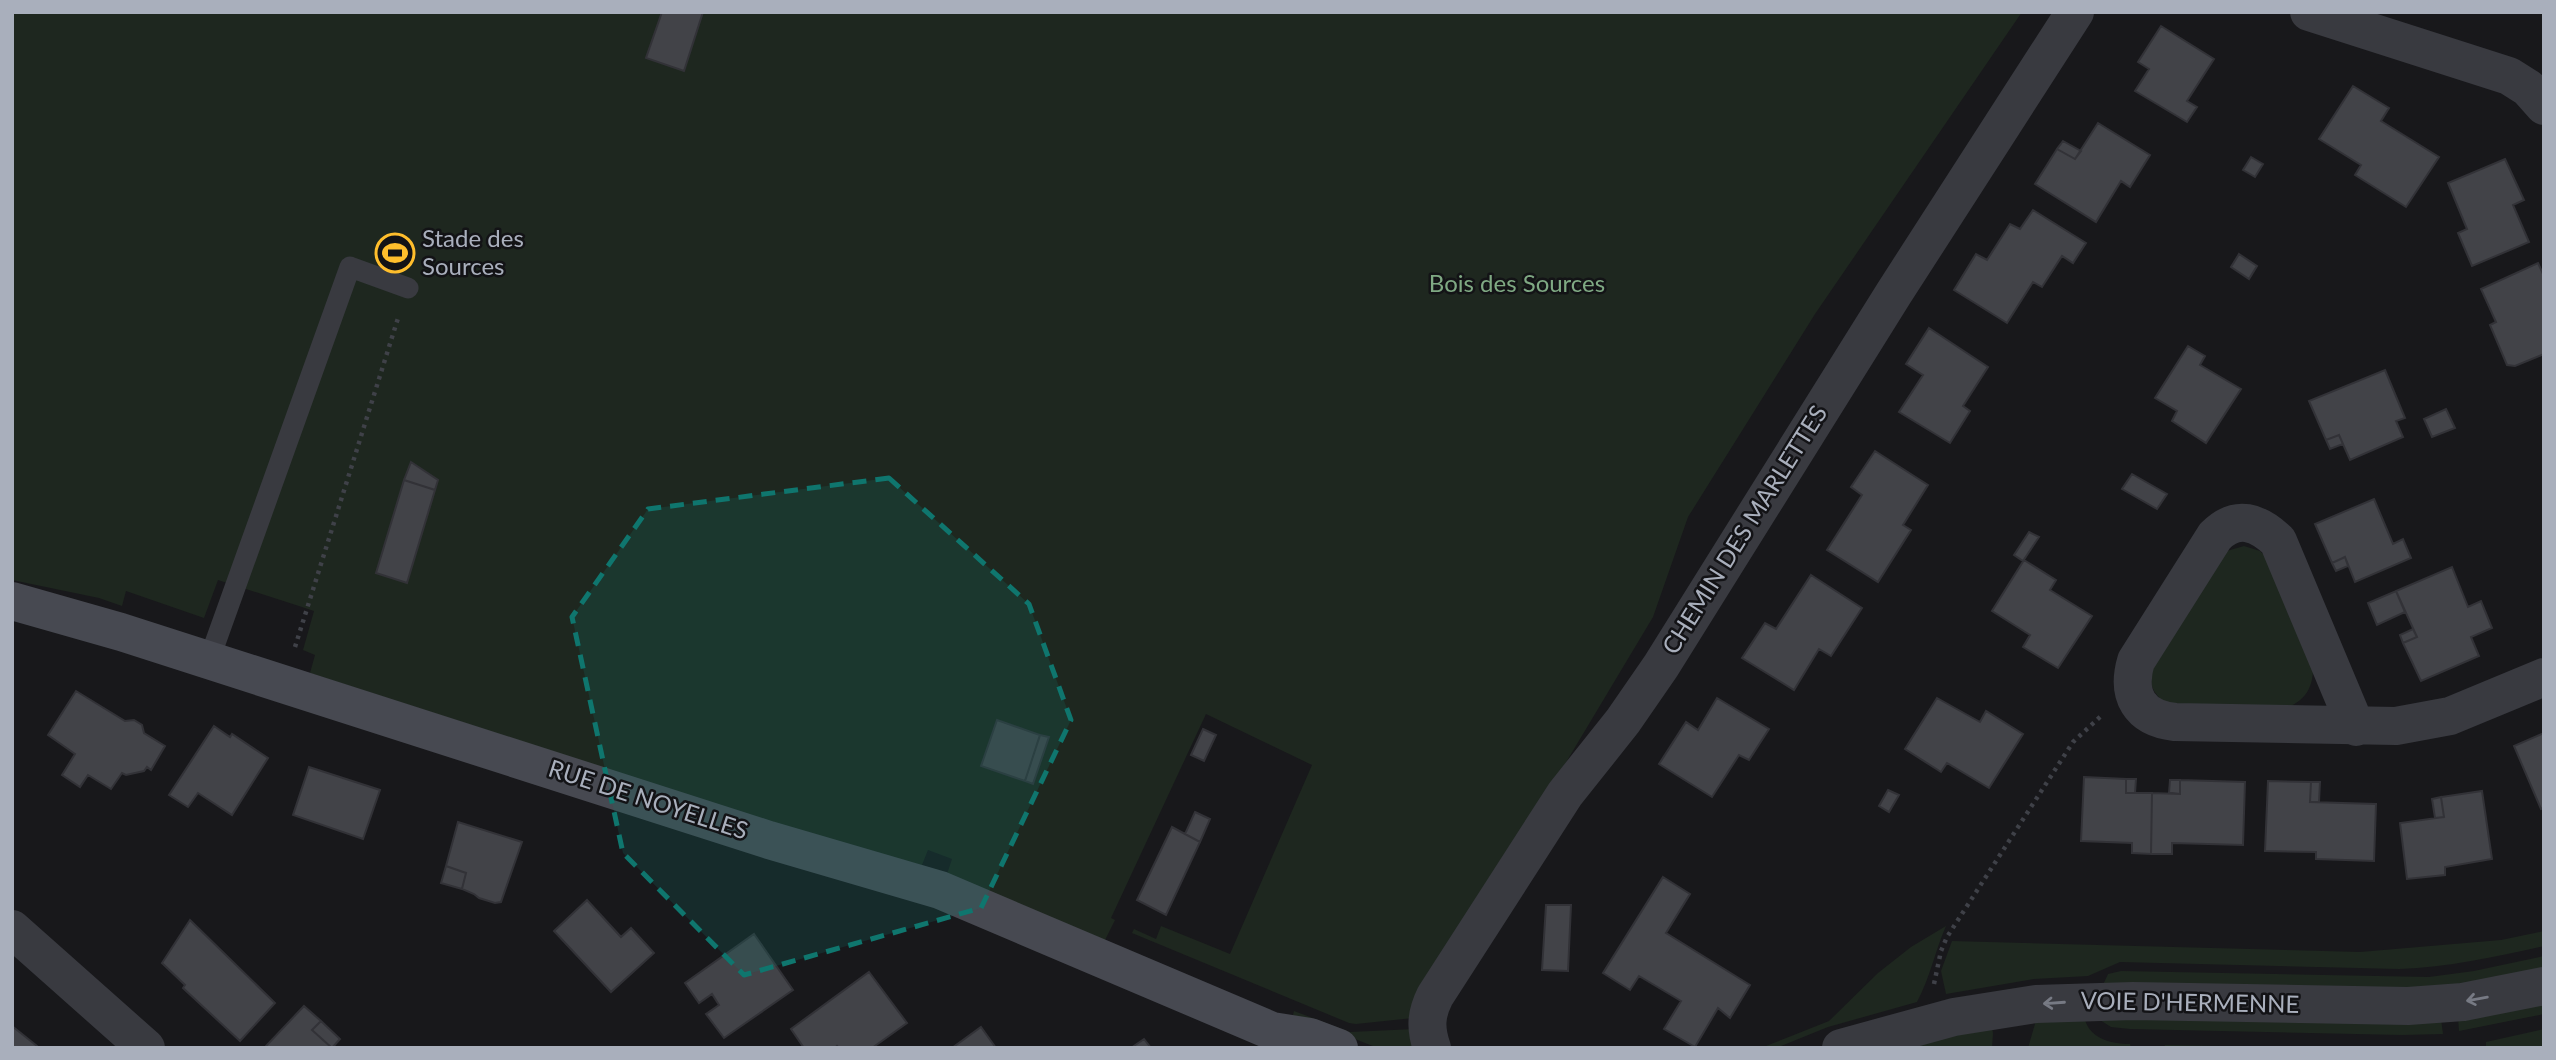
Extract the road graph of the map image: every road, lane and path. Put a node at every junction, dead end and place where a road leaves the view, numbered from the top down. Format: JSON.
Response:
{"nodes":[{"id":1,"x":2075,"y":12,"type":"edge"},
{"id":2,"x":2309,"y":12,"type":"edge"},
{"id":3,"x":2544,"y":106,"type":"edge"},
{"id":4,"x":408,"y":288,"type":"joint"},
{"id":5,"x":12,"y":601,"type":"edge"},
{"id":6,"x":209,"y":660,"type":"junction"},
{"id":7,"x":2544,"y":677,"type":"edge"},
{"id":8,"x":283,"y":685,"type":"junction"},
{"id":9,"x":2133,"y":693,"type":"junction"},
{"id":10,"x":2356,"y":727,"type":"junction"},
{"id":11,"x":12,"y":929,"type":"edge"},
{"id":12,"x":2544,"y":986,"type":"edge"},
{"id":13,"x":1928,"y":1023,"type":"junction"},
{"id":14,"x":1282,"y":1039,"type":"edge"},
{"id":15,"x":146,"y":1048,"type":"edge"},
{"id":16,"x":1339,"y":1048,"type":"edge"},
{"id":17,"x":1432,"y":1048,"type":"edge"},
{"id":18,"x":1841,"y":1048,"type":"edge"}],
"edges":[{"from":1,"to":17,"type":"street","name":"CHEMIN DES MARLETTES"},
{"from":2,"to":3,"type":"street"},
{"from":4,"to":6,"type":"lane"},
{"from":4,"to":8,"type":"path"},
{"from":5,"to":6,"type":"street","name":"RUE DE NOYELLES"},
{"from":6,"to":8,"type":"street","name":"RUE DE NOYELLES"},
{"from":7,"to":10,"type":"street"},
{"from":8,"to":14,"type":"street","name":"RUE DE NOYELLES"},
{"from":9,"to":10,"type":"street"},
{"from":9,"to":10,"type":"street"},
{"from":9,"to":13,"type":"path"},
{"from":11,"to":15,"type":"street"},
{"from":12,"to":13,"type":"street","name":"VOIE D'HERMENNE","one_way":true},
{"from":13,"to":18,"type":"street","name":"VOIE D'HERMENNE"},
{"from":14,"to":16,"type":"street","name":"RUE DE NOYELLES"}]}
